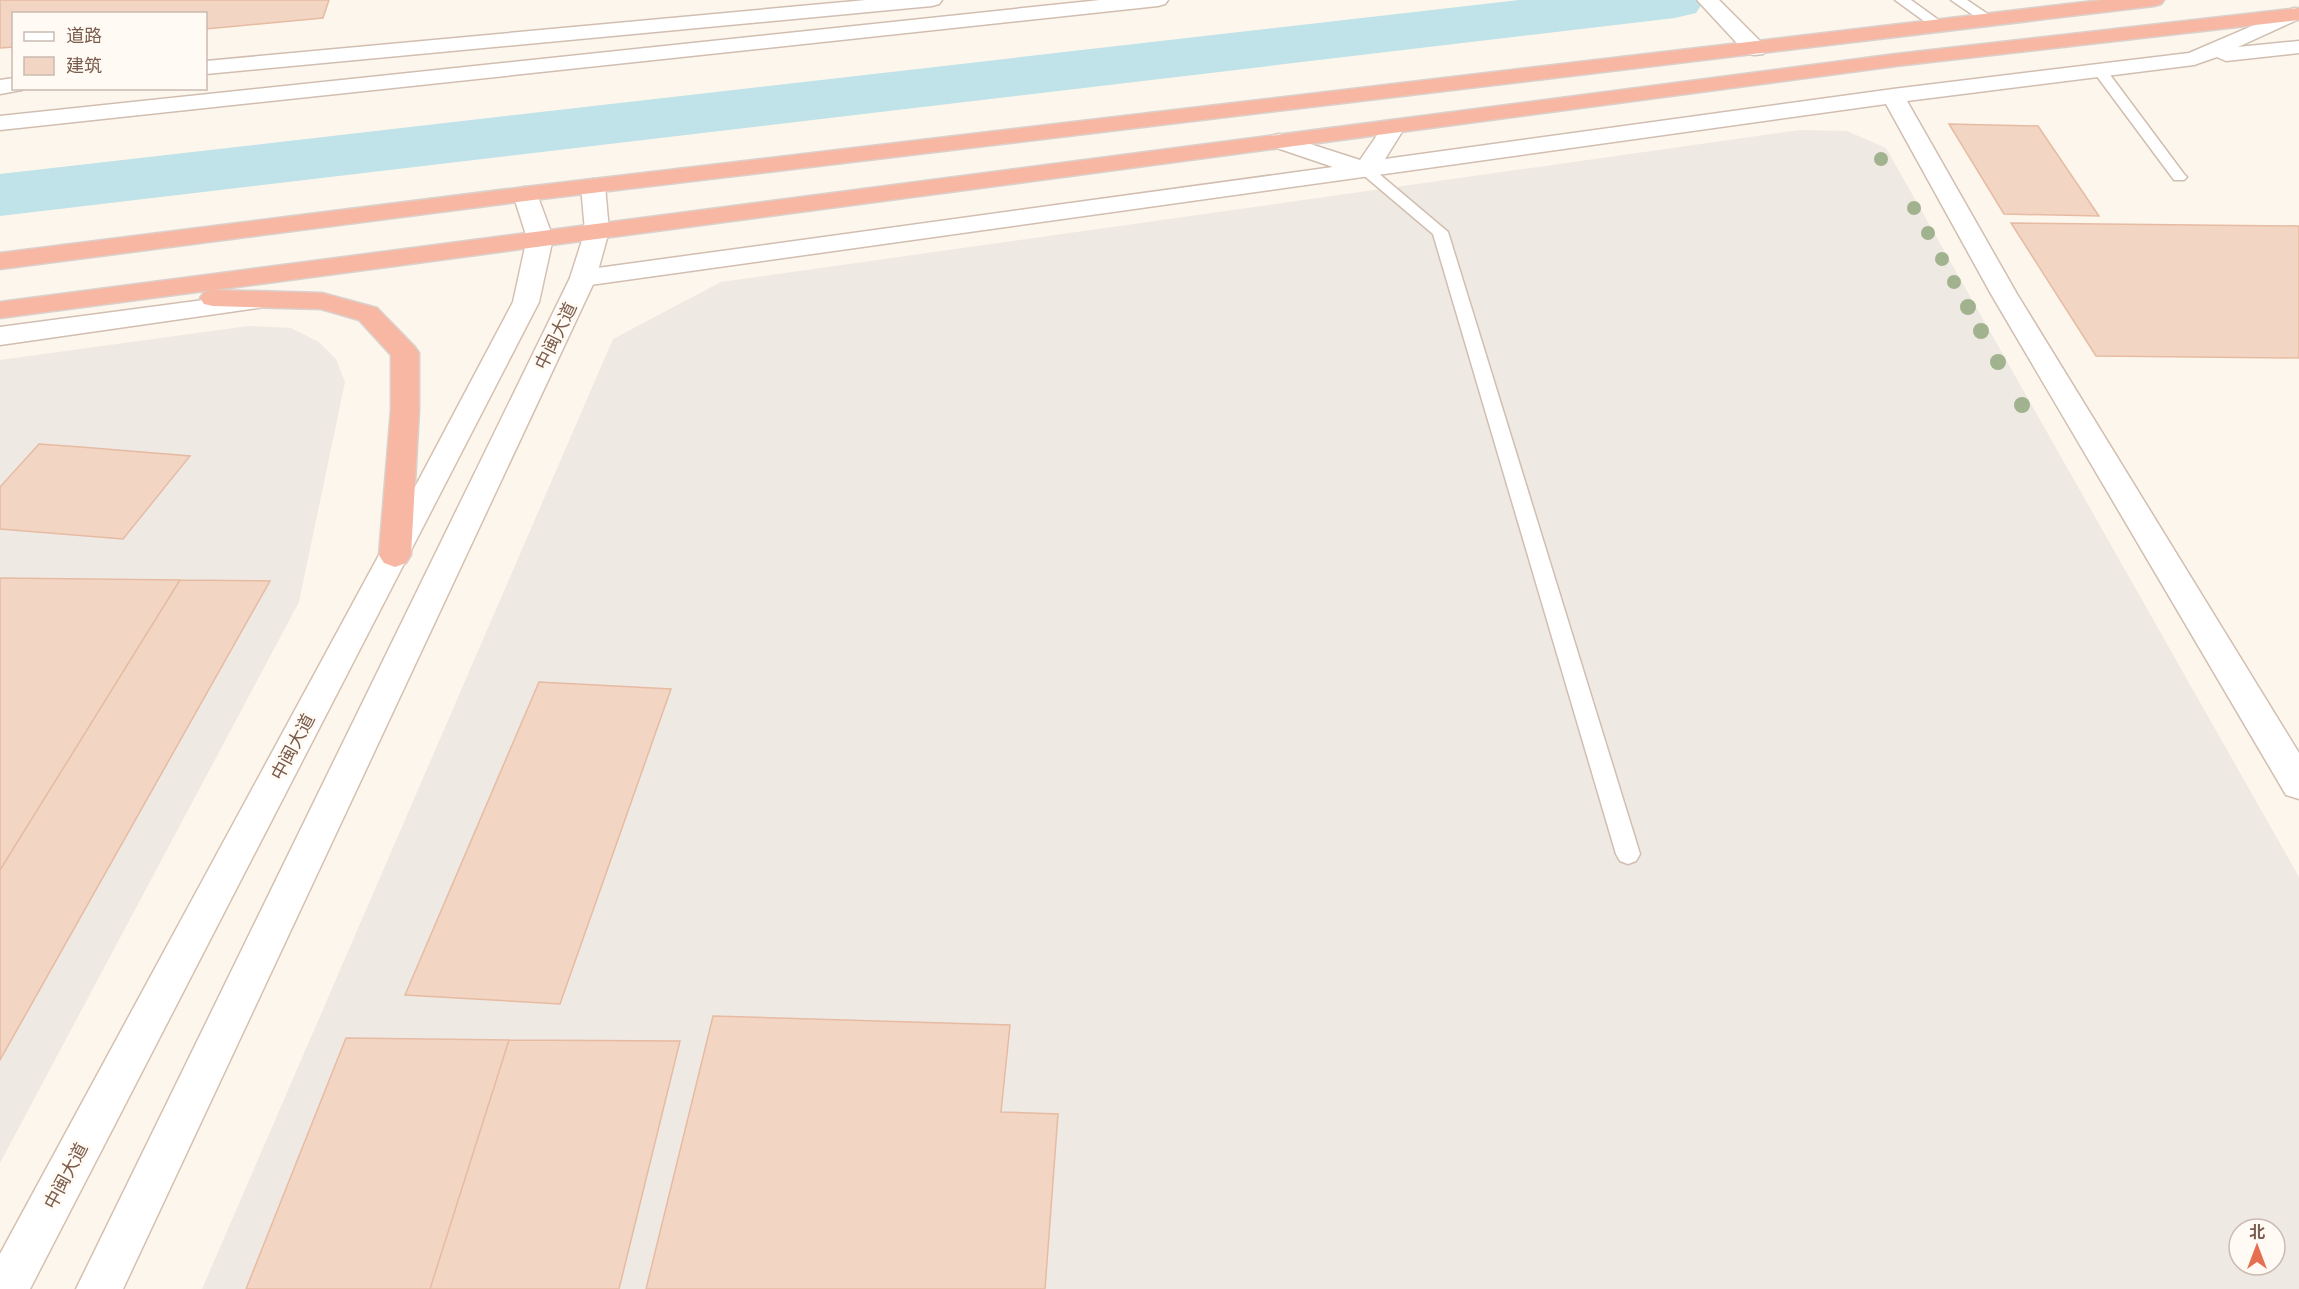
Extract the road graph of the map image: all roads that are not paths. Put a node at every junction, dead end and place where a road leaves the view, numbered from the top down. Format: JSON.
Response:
{"nodes":[{"id":1,"x":932,"y":0,"type":"edge"},
{"id":2,"x":1158,"y":0,"type":"edge"},
{"id":3,"x":1707,"y":0,"type":"edge"},
{"id":4,"x":1902,"y":0,"type":"edge"},
{"id":5,"x":1958,"y":0,"type":"edge"},
{"id":6,"x":2154,"y":0,"type":"edge"},
{"id":7,"x":2297,"y":14,"type":"edge"},
{"id":8,"x":1991,"y":21,"type":"junction"},
{"id":9,"x":1940,"y":26,"type":"junction"},
{"id":10,"x":2299,"y":47,"type":"edge"},
{"id":11,"x":1755,"y":49,"type":"junction"},
{"id":12,"x":2194,"y":59,"type":"junction"},
{"id":13,"x":207,"y":68,"type":"edge"},
{"id":14,"x":2100,"y":71,"type":"junction"},
{"id":15,"x":1893,"y":96,"type":"junction"},
{"id":16,"x":0,"y":123,"type":"edge"},
{"id":17,"x":1394,"y":127,"type":"junction"},
{"id":18,"x":1279,"y":141,"type":"junction"},
{"id":19,"x":1366,"y":170,"type":"junction"},
{"id":20,"x":2179,"y":177,"type":"dead end"},
{"id":21,"x":593,"y":186,"type":"junction"},
{"id":22,"x":525,"y":194,"type":"junction"},
{"id":23,"x":597,"y":231,"type":"junction"},
{"id":24,"x":540,"y":238,"type":"junction"},
{"id":25,"x":0,"y":261,"type":"edge"},
{"id":26,"x":583,"y":278,"type":"junction"},
{"id":27,"x":91,"y":298,"type":"junction"},
{"id":28,"x":270,"y":299,"type":"junction"},
{"id":29,"x":0,"y":310,"type":"edge"},
{"id":30,"x":0,"y":336,"type":"edge"},
{"id":31,"x":395,"y":555,"type":"junction"},
{"id":32,"x":2299,"y":784,"type":"edge"},
{"id":33,"x":1628,"y":854,"type":"dead end"},
{"id":34,"x":6,"y":1289,"type":"edge"},
{"id":35,"x":99,"y":1289,"type":"edge"}],
"edges":[{"from":1,"to":13,"type":"street"},
{"from":2,"to":16,"type":"street"},
{"from":3,"to":11,"type":"street"},
{"from":4,"to":9,"type":"lane"},
{"from":5,"to":8,"type":"lane"},
{"from":6,"to":8,"type":"highway"},
{"from":7,"to":12,"type":"street"},
{"from":7,"to":17,"type":"highway"},
{"from":8,"to":9,"type":"highway"},
{"from":9,"to":11,"type":"highway"},
{"from":10,"to":12,"type":"street"},
{"from":11,"to":21,"type":"highway"},
{"from":12,"to":14,"type":"street"},
{"from":14,"to":15,"type":"street"},
{"from":14,"to":20,"type":"lane"},
{"from":15,"to":19,"type":"street"},
{"from":15,"to":32,"type":"street"},
{"from":17,"to":18,"type":"highway"},
{"from":17,"to":19,"type":"street"},
{"from":18,"to":19,"type":"street"},
{"from":18,"to":23,"type":"highway"},
{"from":19,"to":26,"type":"street"},
{"from":19,"to":33,"type":"lane"},
{"from":21,"to":22,"type":"highway"},
{"from":21,"to":23,"type":"street","name":"中闽大道"},
{"from":22,"to":24,"type":"street"},
{"from":22,"to":25,"type":"highway"},
{"from":23,"to":24,"type":"highway"},
{"from":23,"to":26,"type":"street","name":"中闽大道"},
{"from":24,"to":27,"type":"highway"},
{"from":24,"to":31,"type":"street","name":"中闽大道"},
{"from":26,"to":35,"type":"street","name":"中闽大道"},
{"from":27,"to":28,"type":"highway"},
{"from":27,"to":29,"type":"highway"},
{"from":28,"to":30,"type":"street"},
{"from":28,"to":31,"type":"highway"},
{"from":31,"to":34,"type":"street","name":"中闽大道"}]}
